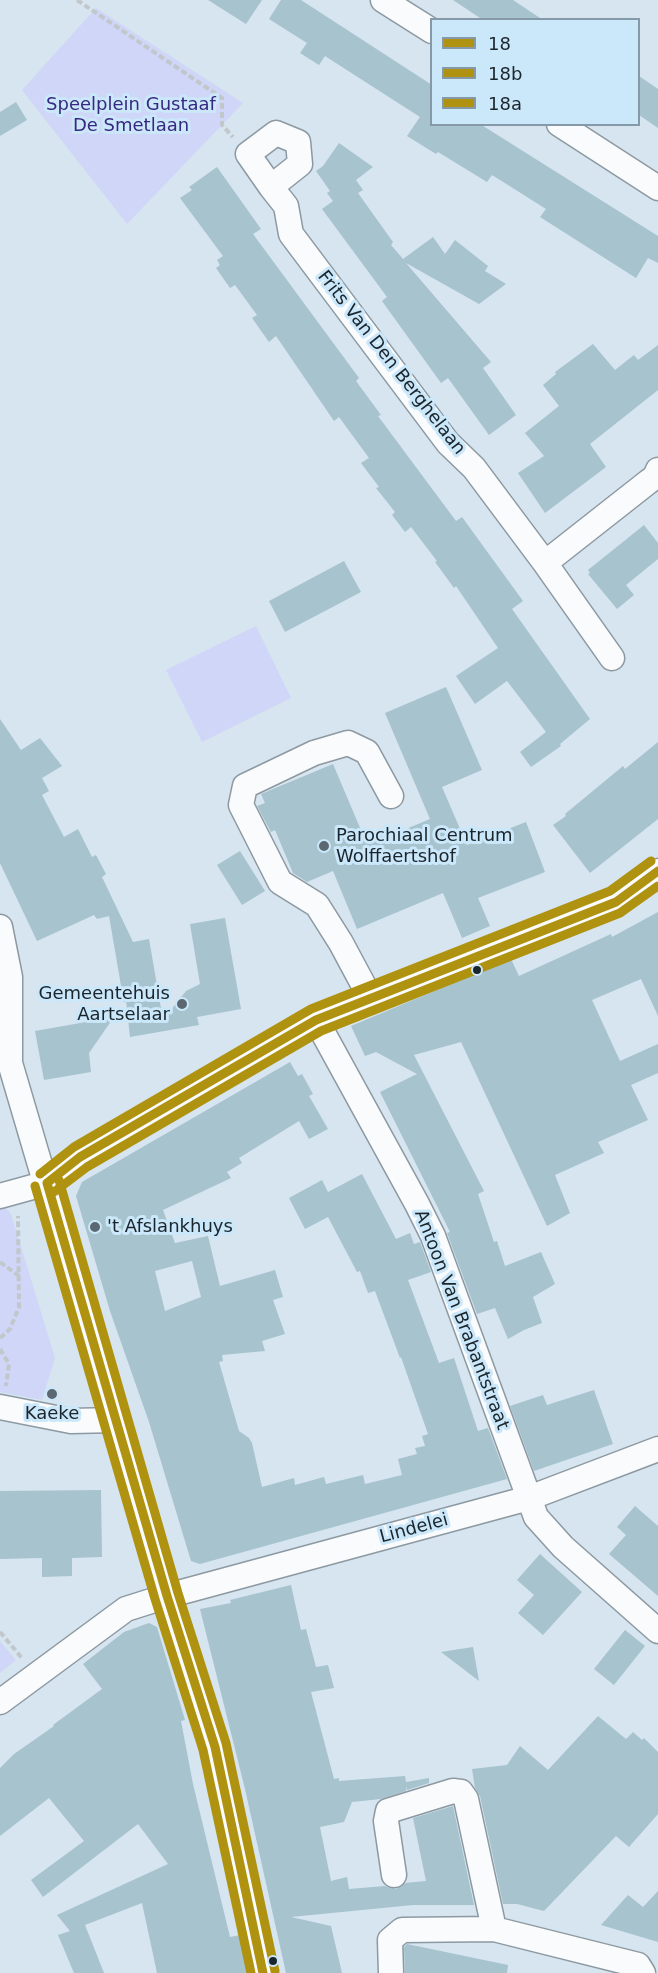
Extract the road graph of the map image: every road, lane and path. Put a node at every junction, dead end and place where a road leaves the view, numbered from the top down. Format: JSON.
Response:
{"nodes":[{"id":1,"x":76,"y":0,"type":"edge"},
{"id":2,"x":383,"y":0,"type":"edge"},
{"id":3,"x":430,"y":30,"type":"edge"},
{"id":4,"x":222,"y":125,"type":"dead end"},
{"id":5,"x":562,"y":126,"type":"edge"},
{"id":6,"x":271,"y":187,"type":"dead end"},
{"id":7,"x":658,"y":188,"type":"edge"},
{"id":8,"x":658,"y":470,"type":"edge"},
{"id":9,"x":545,"y":563,"type":"junction"},
{"id":10,"x":612,"y":658,"type":"dead end"},
{"id":11,"x":391,"y":796,"type":"dead end"},
{"id":12,"x":658,"y":871,"type":"edge"},
{"id":13,"x":0,"y":927,"type":"edge"},
{"id":14,"x":371,"y":999,"type":"junction"},
{"id":15,"x":316,"y":1020,"type":"junction"},
{"id":16,"x":46,"y":1183,"type":"junction"},
{"id":17,"x":0,"y":1196,"type":"edge"},
{"id":18,"x":0,"y":1262,"type":"edge"},
{"id":19,"x":20,"y":1276,"type":"junction"},
{"id":20,"x":0,"y":1338,"type":"edge"},
{"id":21,"x":0,"y":1349,"type":"edge"},
{"id":22,"x":0,"y":1407,"type":"edge"},
{"id":23,"x":116,"y":1420,"type":"junction"},
{"id":24,"x":658,"y":1449,"type":"edge"},
{"id":25,"x":529,"y":1498,"type":"junction"},
{"id":26,"x":166,"y":1596,"type":"junction"},
{"id":27,"x":658,"y":1631,"type":"edge"},
{"id":28,"x":0,"y":1632,"type":"edge"},
{"id":29,"x":36,"y":1675,"type":"junction"},
{"id":30,"x":0,"y":1702,"type":"edge"},
{"id":31,"x":394,"y":1875,"type":"dead end"},
{"id":32,"x":494,"y":1929,"type":"junction"},
{"id":33,"x":263,"y":1973,"type":"edge"},
{"id":34,"x":391,"y":1973,"type":"edge"},
{"id":35,"x":643,"y":1973,"type":"edge"}],
"edges":[{"from":1,"to":4,"type":"path"},
{"from":2,"to":3,"type":"street"},
{"from":5,"to":7,"type":"street"},
{"from":6,"to":9,"type":"street","name":"Frits Van Den Berghelaan"},
{"from":8,"to":9,"type":"street"},
{"from":9,"to":10,"type":"street","name":"Frits Van Den Berghelaan"},
{"from":11,"to":14,"type":"street"},
{"from":12,"to":14,"type":"street"},
{"from":13,"to":16,"type":"street"},
{"from":14,"to":15,"type":"street"},
{"from":15,"to":16,"type":"street"},
{"from":15,"to":25,"type":"street","name":"Antoon Van Brabantstraat"},
{"from":16,"to":17,"type":"street"},
{"from":16,"to":19,"type":"path"},
{"from":16,"to":23,"type":"street"},
{"from":18,"to":19,"type":"path"},
{"from":19,"to":20,"type":"path"},
{"from":21,"to":22,"type":"path"},
{"from":22,"to":23,"type":"street"},
{"from":23,"to":26,"type":"street"},
{"from":24,"to":25,"type":"street","name":"Lindelei"},
{"from":25,"to":26,"type":"street","name":"Lindelei"},
{"from":25,"to":27,"type":"street","name":"Antoon Van Brabantstraat"},
{"from":26,"to":29,"type":"street","name":"Lindelei"},
{"from":26,"to":33,"type":"street"},
{"from":28,"to":29,"type":"path"},
{"from":29,"to":30,"type":"street","name":"Lindelei"},
{"from":31,"to":32,"type":"street"},
{"from":32,"to":34,"type":"street"},
{"from":32,"to":35,"type":"street"}]}
